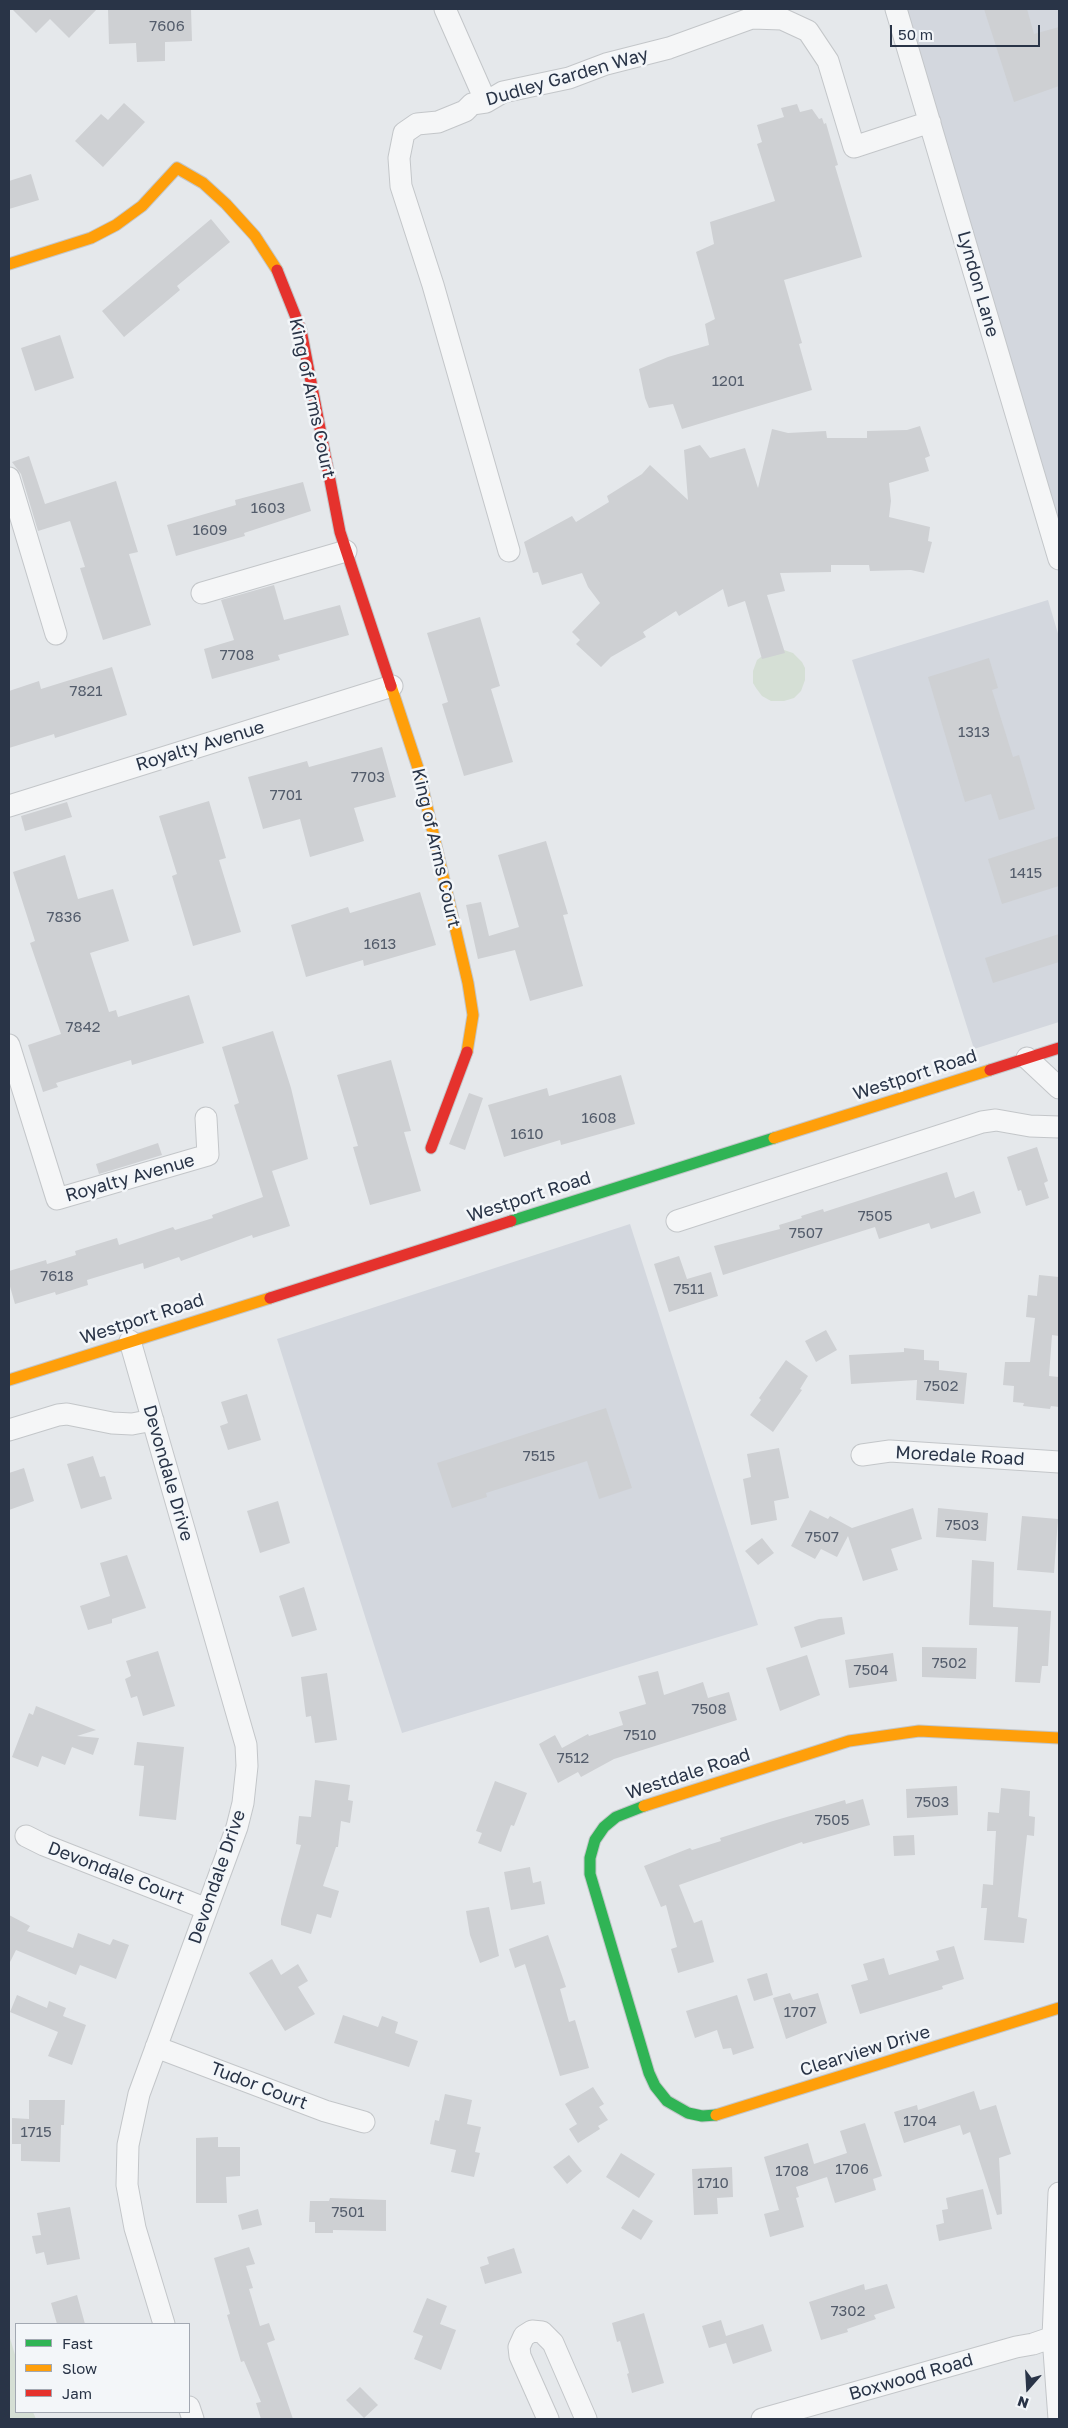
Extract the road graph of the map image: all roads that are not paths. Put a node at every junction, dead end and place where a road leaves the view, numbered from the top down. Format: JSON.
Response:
{"nodes":[{"id":1,"x":445,"y":9,"type":"edge"},
{"id":2,"x":896,"y":9,"type":"edge"},
{"id":3,"x":486,"y":102,"type":"junction"},
{"id":4,"x":930,"y":122,"type":"junction"},
{"id":5,"x":9,"y":264,"type":"edge"},
{"id":6,"x":9,"y":478,"type":"edge"},
{"id":7,"x":346,"y":551,"type":"junction"},
{"id":8,"x":509,"y":551,"type":"dead end"},
{"id":9,"x":1059,"y":559,"type":"edge"},
{"id":10,"x":202,"y":593,"type":"dead end"},
{"id":11,"x":56,"y":634,"type":"dead end"},
{"id":12,"x":392,"y":686,"type":"junction"},
{"id":13,"x":9,"y":806,"type":"edge"},
{"id":14,"x":9,"y":1045,"type":"edge"},
{"id":15,"x":1059,"y":1048,"type":"edge"},
{"id":16,"x":1027,"y":1058,"type":"junction"},
{"id":17,"x":1059,"y":1088,"type":"edge"},
{"id":18,"x":206,"y":1118,"type":"dead end"},
{"id":19,"x":1059,"y":1127,"type":"edge"},
{"id":20,"x":431,"y":1148,"type":"dead end"},
{"id":21,"x":676,"y":1221,"type":"dead end"},
{"id":22,"x":130,"y":1341,"type":"junction"},
{"id":23,"x":9,"y":1380,"type":"edge"},
{"id":24,"x":153,"y":1420,"type":"junction"},
{"id":25,"x":9,"y":1430,"type":"edge"},
{"id":26,"x":862,"y":1455,"type":"dead end"},
{"id":27,"x":1059,"y":1462,"type":"edge"},
{"id":28,"x":1059,"y":1738,"type":"edge"},
{"id":29,"x":26,"y":1836,"type":"dead end"},
{"id":30,"x":207,"y":1909,"type":"junction"},
{"id":31,"x":1059,"y":2008,"type":"edge"},
{"id":32,"x":156,"y":2047,"type":"junction"},
{"id":33,"x":680,"y":2110,"type":"joint"},
{"id":34,"x":364,"y":2122,"type":"dead end"},
{"id":35,"x":1059,"y":2194,"type":"edge"},
{"id":36,"x":164,"y":2323,"type":"edge"},
{"id":37,"x":1056,"y":2336,"type":"edge"},
{"id":38,"x":548,"y":2419,"type":"edge"},
{"id":39,"x":586,"y":2419,"type":"edge"},
{"id":40,"x":762,"y":2419,"type":"edge"},
{"id":41,"x":1059,"y":2419,"type":"edge"}],
"edges":[{"from":1,"to":3,"type":"street"},
{"from":2,"to":4,"type":"street","name":"Lyndon Lane"},
{"from":3,"to":4,"type":"street","name":"Dudley Garden Way"},
{"from":3,"to":8,"type":"street","name":"Dudley Garden Way"},
{"from":4,"to":9,"type":"street","name":"Lyndon Lane"},
{"from":5,"to":7,"type":"street","name":"King of Arms Court"},
{"from":6,"to":11,"type":"street"},
{"from":7,"to":10,"type":"street"},
{"from":7,"to":12,"type":"street","name":"King of Arms Court"},
{"from":12,"to":13,"type":"street","name":"Royalty Avenue"},
{"from":12,"to":20,"type":"street","name":"King of Arms Court"},
{"from":14,"to":18,"type":"street","name":"Royalty Avenue"},
{"from":15,"to":16,"type":"street","name":"Westport Road"},
{"from":16,"to":17,"type":"street"},
{"from":16,"to":22,"type":"street","name":"Westport Road"},
{"from":19,"to":21,"type":"street"},
{"from":22,"to":23,"type":"street","name":"Westport Road"},
{"from":22,"to":24,"type":"street","name":"Devondale Drive"},
{"from":24,"to":25,"type":"street"},
{"from":24,"to":30,"type":"street","name":"Devondale Drive"},
{"from":26,"to":27,"type":"street","name":"Moredale Road"},
{"from":28,"to":33,"type":"street","name":"Westdale Road"},
{"from":29,"to":30,"type":"street","name":"Devondale Court"},
{"from":30,"to":32,"type":"street","name":"Devondale Drive"},
{"from":31,"to":33,"type":"street","name":"Clearview Drive"},
{"from":32,"to":34,"type":"street","name":"Tudor Court"},
{"from":32,"to":36,"type":"street","name":"Devondale Drive"},
{"from":35,"to":37,"type":"street"},
{"from":37,"to":40,"type":"street","name":"Boxwood Road"},
{"from":37,"to":41,"type":"street"},
{"from":38,"to":39,"type":"street"}]}
